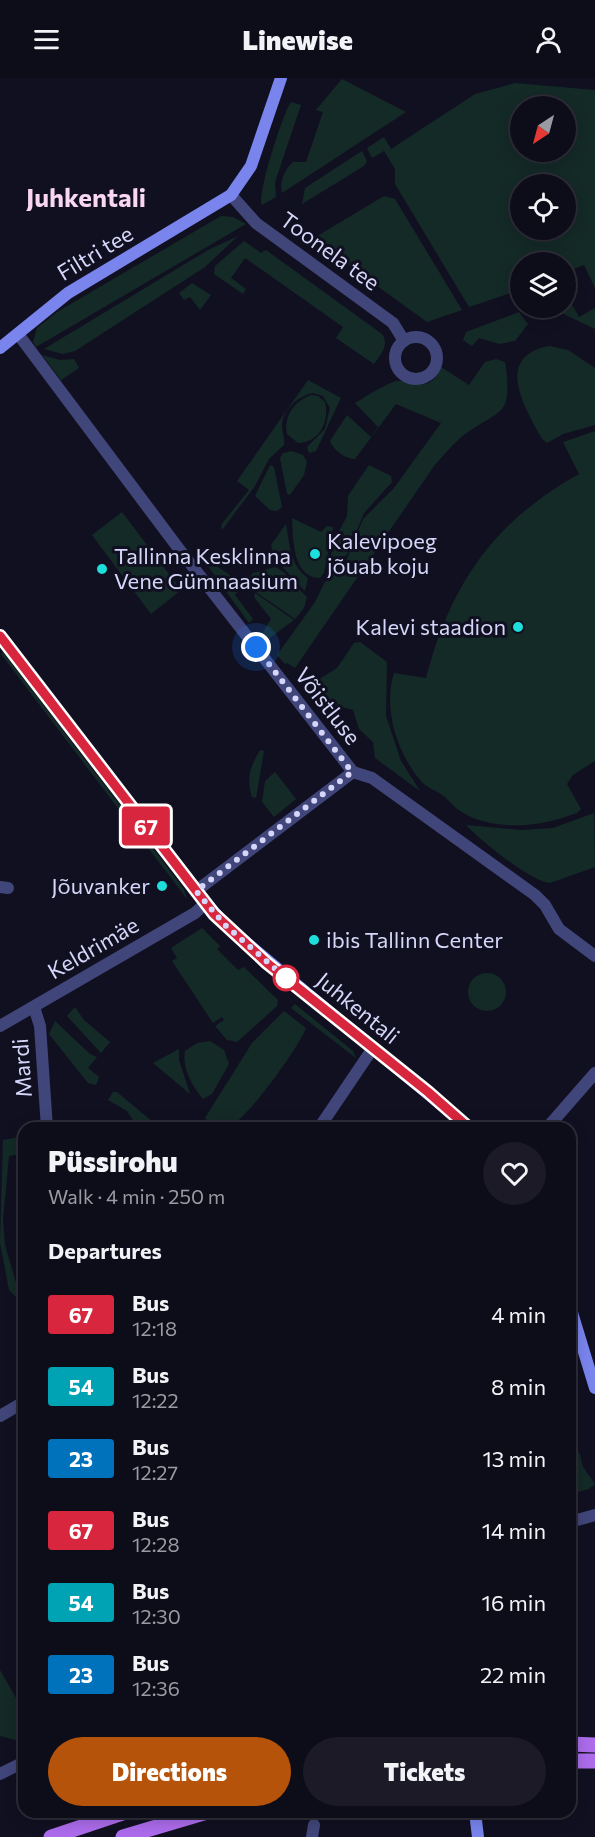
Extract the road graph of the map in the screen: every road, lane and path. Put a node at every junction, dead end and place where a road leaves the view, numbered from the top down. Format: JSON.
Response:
{"nodes":[{"id":1,"x":281,"y":78,"type":"edge"},
{"id":2,"x":231,"y":195,"type":"junction"},
{"id":3,"x":18,"y":334,"type":"junction"},
{"id":4,"x":404,"y":341,"type":"dead end"},
{"id":5,"x":0,"y":348,"type":"edge"},
{"id":6,"x":0,"y":636,"type":"edge"},
{"id":7,"x":352,"y":772,"type":"junction"},
{"id":8,"x":196,"y":891,"type":"junction"},
{"id":9,"x":206,"y":903,"type":"junction"},
{"id":10,"x":595,"y":956,"type":"edge"},
{"id":11,"x":34,"y":1007,"type":"junction"},
{"id":12,"x":0,"y":1026,"type":"edge"},
{"id":13,"x":373,"y":1048,"type":"junction"},
{"id":14,"x":595,"y":1073,"type":"edge"},
{"id":15,"x":47,"y":1122,"type":"edge"},
{"id":16,"x":324,"y":1122,"type":"edge"},
{"id":17,"x":462,"y":1122,"type":"edge"},
{"id":18,"x":552,"y":1122,"type":"edge"},
{"id":19,"x":576,"y":1326,"type":"edge"},
{"id":20,"x":595,"y":1388,"type":"edge"},
{"id":21,"x":18,"y":1406,"type":"edge"},
{"id":22,"x":0,"y":1416,"type":"edge"},
{"id":23,"x":595,"y":1515,"type":"edge"},
{"id":24,"x":576,"y":1520,"type":"edge"},
{"id":25,"x":576,"y":1744,"type":"edge"},
{"id":26,"x":595,"y":1745,"type":"edge"},
{"id":27,"x":576,"y":1761,"type":"edge"},
{"id":28,"x":595,"y":1761,"type":"edge"},
{"id":29,"x":18,"y":1765,"type":"edge"},
{"id":30,"x":0,"y":1774,"type":"edge"},
{"id":31,"x":108,"y":1818,"type":"edge"},
{"id":32,"x":187,"y":1818,"type":"edge"},
{"id":33,"x":476,"y":1818,"type":"edge"},
{"id":34,"x":51,"y":1837,"type":"edge"},
{"id":35,"x":123,"y":1837,"type":"edge"},
{"id":36,"x":478,"y":1837,"type":"edge"}],
"edges":[{"from":1,"to":2,"type":"street","name":"Filtri tee"},
{"from":2,"to":3,"type":"street","name":"Filtri tee"},
{"from":2,"to":4,"type":"street","name":"Toonela tee"},
{"from":3,"to":5,"type":"street","name":"Filtri tee"},
{"from":3,"to":7,"type":"street","name":"Võistluse"},
{"from":6,"to":8,"type":"street","name":"Juhkentali"},
{"from":7,"to":8,"type":"street"},
{"from":7,"to":10,"type":"street","name":"Võistluse"},
{"from":8,"to":9,"type":"street","name":"Juhkentali"},
{"from":9,"to":11,"type":"street","name":"Keldrimäe"},
{"from":9,"to":13,"type":"street","name":"Juhkentali"},
{"from":11,"to":12,"type":"street","name":"Keldrimäe"},
{"from":11,"to":15,"type":"street","name":"Mardi"},
{"from":13,"to":16,"type":"street"},
{"from":13,"to":17,"type":"street","name":"Juhkentali"},
{"from":14,"to":18,"type":"street"},
{"from":19,"to":20,"type":"street"},
{"from":21,"to":22,"type":"street"},
{"from":23,"to":24,"type":"street"},
{"from":25,"to":26,"type":"main road"},
{"from":27,"to":28,"type":"main road"},
{"from":29,"to":30,"type":"street"},
{"from":31,"to":34,"type":"main road"},
{"from":32,"to":35,"type":"main road"},
{"from":33,"to":36,"type":"street"}]}
